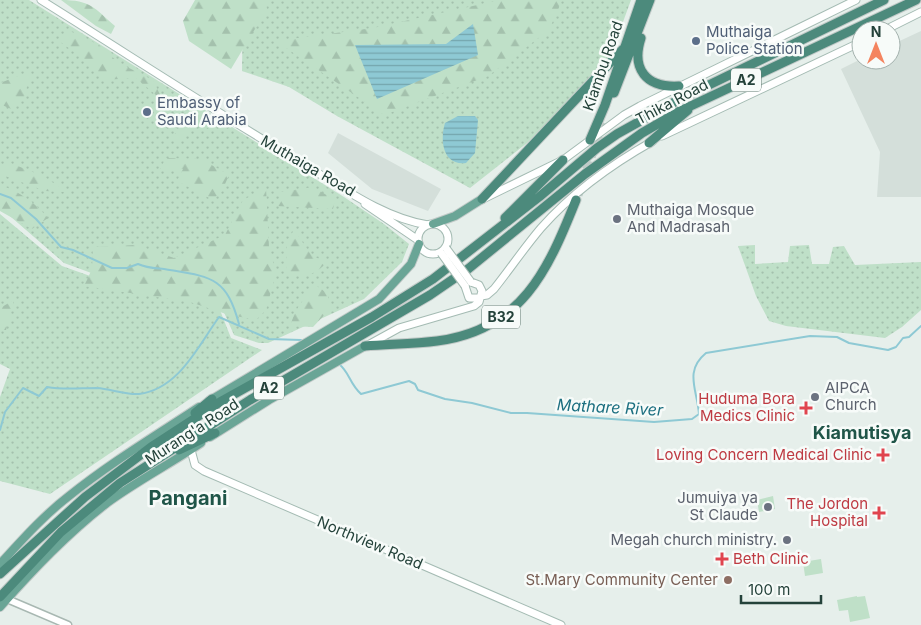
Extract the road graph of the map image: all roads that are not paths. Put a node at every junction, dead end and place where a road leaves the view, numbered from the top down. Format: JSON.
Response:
{"nodes":[{"id":1,"x":41,"y":0,"type":"edge"},
{"id":2,"x":641,"y":0,"type":"edge"},
{"id":3,"x":650,"y":0,"type":"edge"},
{"id":4,"x":654,"y":0,"type":"edge"},
{"id":5,"x":856,"y":0,"type":"edge"},
{"id":6,"x":884,"y":0,"type":"edge"},
{"id":7,"x":916,"y":0,"type":"edge"},
{"id":8,"x":921,"y":12,"type":"edge"},
{"id":9,"x":901,"y":22,"type":"edge"},
{"id":10,"x":851,"y":47,"type":"edge"},
{"id":11,"x":623,"y":49,"type":"junction"},
{"id":12,"x":679,"y":86,"type":"junction"},
{"id":13,"x":698,"y":102,"type":"junction"},
{"id":14,"x":603,"y":122,"type":"tunnel mouth"},
{"id":15,"x":590,"y":140,"type":"junction"},
{"id":16,"x":649,"y":143,"type":"junction"},
{"id":17,"x":563,"y":160,"type":"junction"},
{"id":18,"x":354,"y":194,"type":"junction"},
{"id":19,"x":482,"y":199,"type":"junction"},
{"id":20,"x":576,"y":200,"type":"tunnel mouth"},
{"id":21,"x":430,"y":225,"type":"junction"},
{"id":22,"x":491,"y":235,"type":"junction"},
{"id":23,"x":418,"y":242,"type":"junction"},
{"id":24,"x":444,"y":250,"type":"junction"},
{"id":25,"x":460,"y":259,"type":"joint"},
{"id":26,"x":468,"y":269,"type":"joint"},
{"id":27,"x":468,"y":284,"type":"junction"},
{"id":28,"x":480,"y":297,"type":"junction"},
{"id":29,"x":365,"y":346,"type":"junction"},
{"id":30,"x":212,"y":399,"type":"junction"},
{"id":31,"x":215,"y":433,"type":"junction"},
{"id":32,"x":151,"y":447,"type":"junction"},
{"id":33,"x":192,"y":450,"type":"junction"},
{"id":34,"x":163,"y":455,"type":"junction"},
{"id":35,"x":4,"y":565,"type":"edge"},
{"id":36,"x":0,"y":574,"type":"edge"},
{"id":37,"x":0,"y":579,"type":"edge"},
{"id":38,"x":4,"y":598,"type":"edge"},
{"id":39,"x":0,"y":607,"type":"edge"},
{"id":40,"x":68,"y":625,"type":"edge"},
{"id":41,"x":561,"y":625,"type":"edge"}],
"edges":[{"from":1,"to":18,"type":"main road","name":"Muthaiga Road"},
{"from":2,"to":11,"type":"highway","name":"Kiambu Road"},
{"from":3,"to":14,"type":"highway","name":"Kiambu Road"},
{"from":4,"to":12,"type":"highway","name":"Kiambu Road"},
{"from":5,"to":12,"type":"main road","name":"Thika Road"},
{"from":6,"to":22,"type":"highway","name":"Thika Road","number":"A2"},
{"from":7,"to":13,"type":"highway","name":"Thika Road","number":"A2"},
{"from":8,"to":9,"type":"main road"},
{"from":10,"to":16,"type":"main road","name":"Thika Road"},
{"from":11,"to":15,"type":"highway","name":"Kiambu Road"},
{"from":11,"to":19,"type":"highway"},
{"from":12,"to":15,"type":"main road","name":"Thika Road"},
{"from":13,"to":16,"type":"highway"},
{"from":13,"to":26,"type":"highway","name":"Thika Road","number":"A2"},
{"from":15,"to":17,"type":"main road","name":"Thika Road"},
{"from":16,"to":28,"type":"main road","name":"Thika Road"},
{"from":17,"to":19,"type":"main road","name":"Thika Road"},
{"from":17,"to":22,"type":"highway"},
{"from":18,"to":21,"type":"main road","name":"Muthaiga Road"},
{"from":18,"to":23,"type":"main road"},
{"from":19,"to":21,"type":"main road"},
{"from":20,"to":29,"type":"highway","number":"B32"},
{"from":21,"to":23,"type":"main road"},
{"from":21,"to":24,"type":"main road"},
{"from":22,"to":25,"type":"highway","name":"Thika Road","number":"A2"},
{"from":23,"to":24,"type":"main road"},
{"from":23,"to":30,"type":"main road","name":"Murang'a Road"},
{"from":24,"to":27,"type":"main road","bridge":true},
{"from":25,"to":32,"type":"highway","name":"Murang'a Road","number":"A2"},
{"from":26,"to":34,"type":"highway","name":"Murang'a Road","number":"A2"},
{"from":27,"to":28,"type":"main road"},
{"from":27,"to":28,"type":"main road"},
{"from":28,"to":29,"type":"main road","name":"Murang'a Road"},
{"from":29,"to":31,"type":"main road","name":"Murang'a Road"},
{"from":30,"to":32,"type":"highway"},
{"from":30,"to":35,"type":"main road","name":"Murang'a Road"},
{"from":31,"to":33,"type":"main road","name":"Murang'a Road"},
{"from":31,"to":34,"type":"highway"},
{"from":32,"to":35,"type":"highway","name":"Murang'a Road","number":"A2"},
{"from":33,"to":38,"type":"main road","name":"Murang'a Road"},
{"from":33,"to":41,"type":"main road","name":"Northview Road"},
{"from":34,"to":38,"type":"highway","name":"Murang'a Road","number":"A2"},
{"from":35,"to":36,"type":"highway","name":"Murang'a Road","number":"A2"},
{"from":35,"to":37,"type":"highway","name":"Murang'a Road"},
{"from":38,"to":39,"type":"main road","name":"Murang'a Road"},
{"from":38,"to":40,"type":"street"}]}
